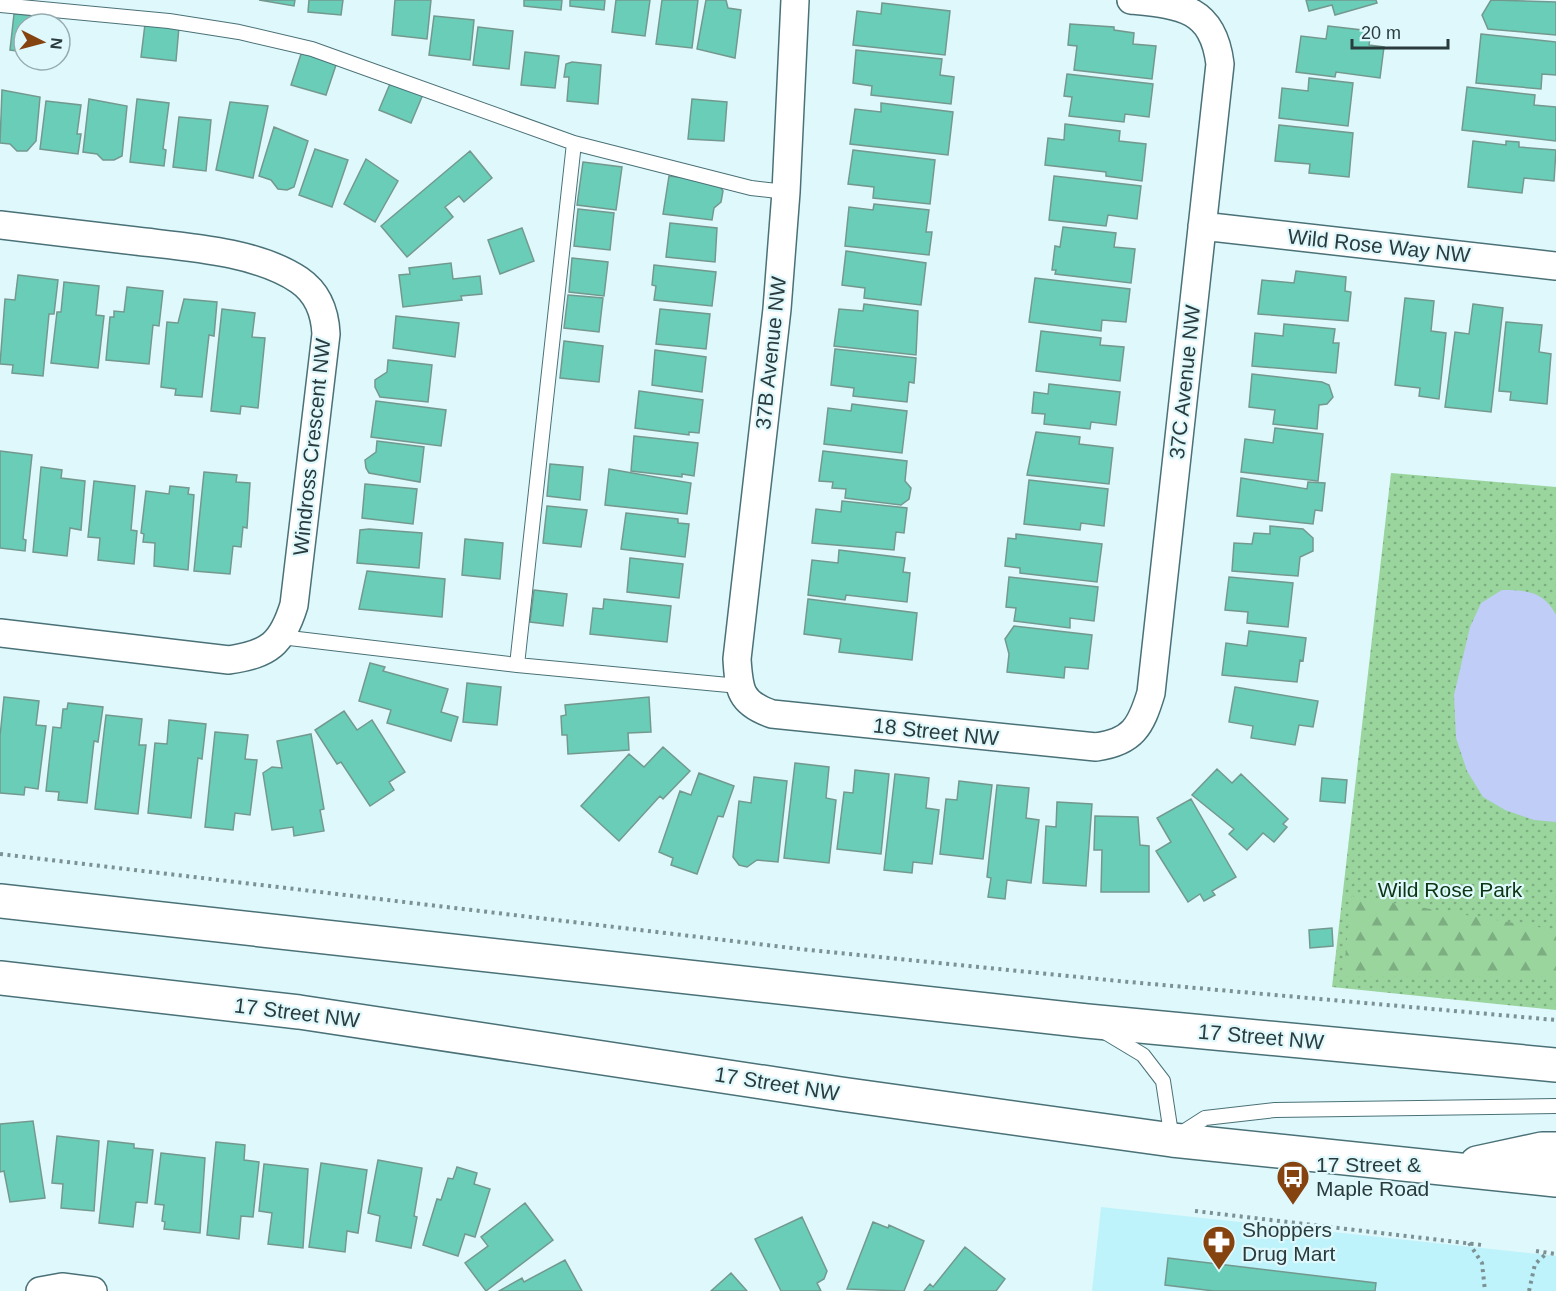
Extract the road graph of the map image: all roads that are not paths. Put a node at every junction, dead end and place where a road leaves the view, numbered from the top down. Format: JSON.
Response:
{"nodes":[{"id":1,"x":795,"y":0,"type":"edge"},
{"id":2,"x":1131,"y":0,"type":"edge"},
{"id":3,"x":0,"y":5,"type":"edge"},
{"id":4,"x":574,"y":143,"type":"junction"},
{"id":5,"x":786,"y":192,"type":"junction"},
{"id":6,"x":0,"y":225,"type":"edge"},
{"id":7,"x":1202,"y":226,"type":"junction"},
{"id":8,"x":1556,"y":266,"type":"edge"},
{"id":9,"x":0,"y":633,"type":"edge"},
{"id":10,"x":281,"y":637,"type":"junction"},
{"id":11,"x":518,"y":664,"type":"junction"},
{"id":12,"x":743,"y":694,"type":"junction"},
{"id":13,"x":1126,"y":738,"type":"joint"},
{"id":14,"x":0,"y":901,"type":"edge"},
{"id":15,"x":0,"y":978,"type":"edge"},
{"id":16,"x":1087,"y":1022,"type":"junction"},
{"id":17,"x":1556,"y":1065,"type":"edge"},
{"id":18,"x":1556,"y":1106,"type":"edge"},
{"id":19,"x":1172,"y":1140,"type":"junction"},
{"id":20,"x":1556,"y":1149,"type":"edge"},
{"id":21,"x":1449,"y":1170,"type":"junction"},
{"id":22,"x":1556,"y":1180,"type":"edge"},
{"id":23,"x":40,"y":1291,"type":"edge"},
{"id":24,"x":93,"y":1291,"type":"edge"}],
"edges":[{"from":1,"to":5,"type":"street","name":"37B Avenue NW"},
{"from":2,"to":7,"type":"street","name":"37C Avenue NW"},
{"from":3,"to":4,"type":"lane"},
{"from":4,"to":5,"type":"lane"},
{"from":4,"to":11,"type":"lane"},
{"from":5,"to":12,"type":"street","name":"37B Avenue NW"},
{"from":6,"to":10,"type":"street","name":"Windross Crescent NW"},
{"from":7,"to":8,"type":"street","name":"Wild Rose Way NW"},
{"from":7,"to":13,"type":"street","name":"37C Avenue NW"},
{"from":9,"to":10,"type":"street"},
{"from":10,"to":11,"type":"lane"},
{"from":11,"to":12,"type":"lane"},
{"from":12,"to":13,"type":"street","name":"18 Street NW"},
{"from":14,"to":16,"type":"main road","name":"17 Street NW"},
{"from":15,"to":19,"type":"main road","name":"17 Street NW"},
{"from":16,"to":17,"type":"main road","name":"17 Street NW"},
{"from":16,"to":19,"type":"lane"},
{"from":18,"to":19,"type":"lane"},
{"from":19,"to":21,"type":"main road","name":"17 Street NW"},
{"from":20,"to":21,"type":"main road"},
{"from":21,"to":22,"type":"main road","name":"17 Street NW"},
{"from":23,"to":24,"type":"street"}]}
